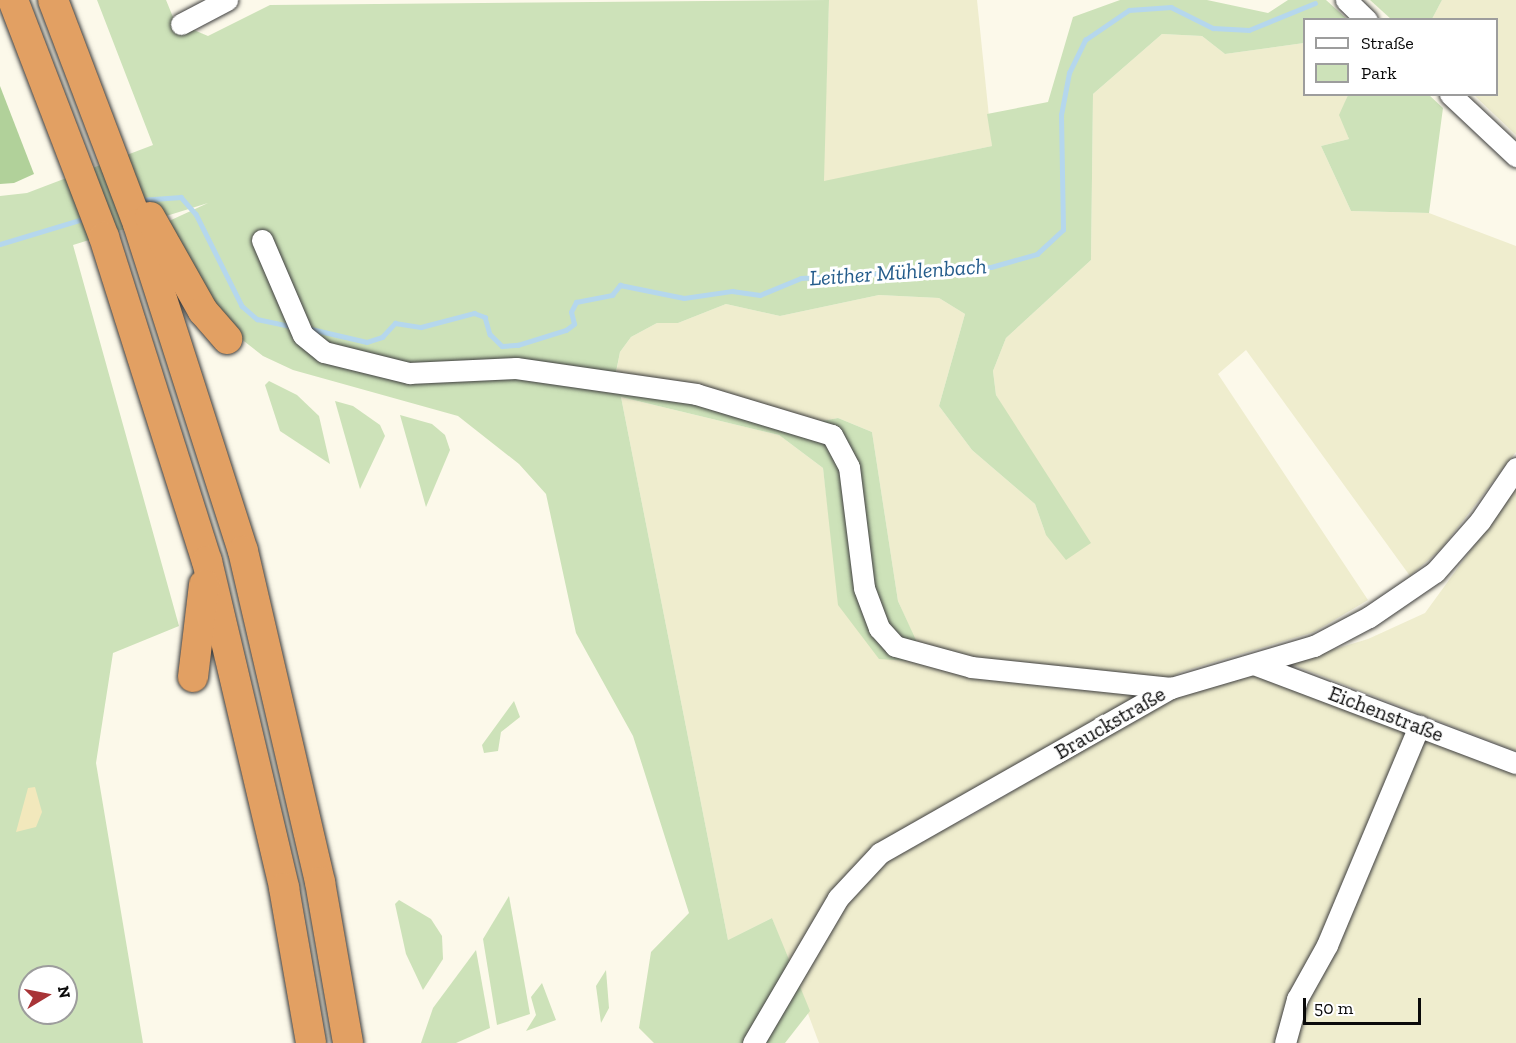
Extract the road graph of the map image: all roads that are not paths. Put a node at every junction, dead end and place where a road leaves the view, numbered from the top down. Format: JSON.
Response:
{"nodes":[{"id":1,"x":13,"y":0,"type":"edge"},
{"id":2,"x":53,"y":0,"type":"edge"},
{"id":3,"x":227,"y":0,"type":"edge"},
{"id":4,"x":1346,"y":0,"type":"edge"},
{"id":5,"x":1365,"y":18,"type":"edge"},
{"id":6,"x":181,"y":24,"type":"dead end"},
{"id":7,"x":1452,"y":96,"type":"edge"},
{"id":8,"x":1516,"y":156,"type":"edge"},
{"id":9,"x":144,"y":222,"type":"junction"},
{"id":10,"x":262,"y":240,"type":"dead end"},
{"id":11,"x":226,"y":339,"type":"dead end"},
{"id":12,"x":1516,"y":468,"type":"edge"},
{"id":13,"x":207,"y":561,"type":"junction"},
{"id":14,"x":1256,"y":665,"type":"junction"},
{"id":15,"x":193,"y":677,"type":"dead end"},
{"id":16,"x":1171,"y":688,"type":"junction"},
{"id":17,"x":1419,"y":726,"type":"junction"},
{"id":18,"x":1516,"y":763,"type":"edge"},
{"id":19,"x":312,"y":1043,"type":"edge"},
{"id":20,"x":348,"y":1043,"type":"edge"},
{"id":21,"x":753,"y":1043,"type":"edge"},
{"id":22,"x":1285,"y":1043,"type":"edge"}],
"edges":[{"from":1,"to":13,"type":"highway"},
{"from":2,"to":9,"type":"highway"},
{"from":3,"to":6,"type":"street"},
{"from":4,"to":5,"type":"street"},
{"from":7,"to":8,"type":"street"},
{"from":9,"to":11,"type":"highway"},
{"from":9,"to":20,"type":"highway"},
{"from":10,"to":16,"type":"street"},
{"from":12,"to":14,"type":"street","name":"Brauckstraße"},
{"from":13,"to":15,"type":"highway"},
{"from":13,"to":19,"type":"highway"},
{"from":14,"to":16,"type":"street","name":"Brauckstraße"},
{"from":14,"to":17,"type":"street","name":"Eichenstraße"},
{"from":16,"to":21,"type":"street","name":"Brauckstraße"},
{"from":17,"to":18,"type":"street","name":"Eichenstraße"},
{"from":17,"to":22,"type":"street"}]}
